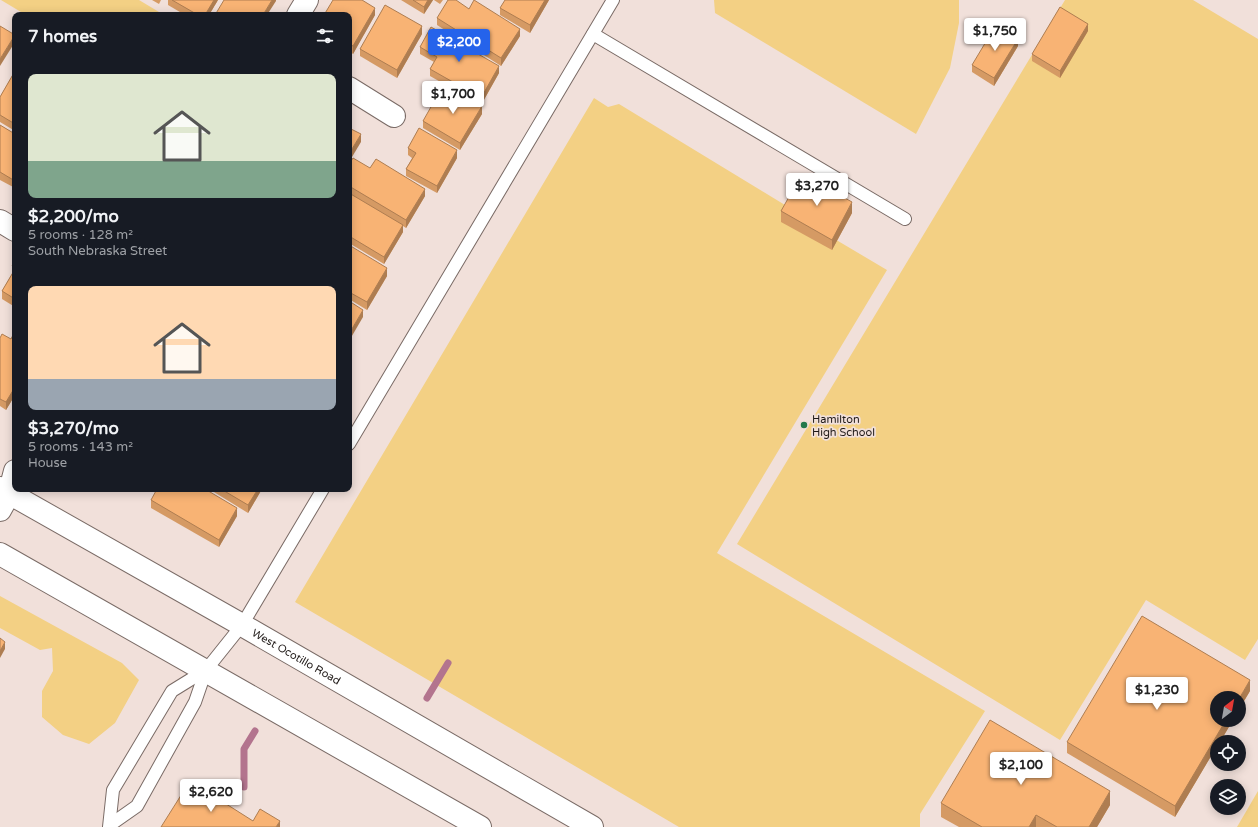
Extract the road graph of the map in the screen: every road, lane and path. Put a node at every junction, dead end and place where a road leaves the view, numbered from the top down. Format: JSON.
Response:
{"nodes":[{"id":1,"x":306,"y":0,"type":"edge"},
{"id":2,"x":613,"y":0,"type":"edge"},
{"id":3,"x":300,"y":12,"type":"edge"},
{"id":4,"x":593,"y":34,"type":"junction"},
{"id":5,"x":352,"y":90,"type":"edge"},
{"id":6,"x":394,"y":116,"type":"dead end"},
{"id":7,"x":905,"y":219,"type":"dead end"},
{"id":8,"x":352,"y":439,"type":"edge"},
{"id":9,"x":12,"y":479,"type":"edge"},
{"id":10,"x":321,"y":492,"type":"edge"},
{"id":11,"x":6,"y":495,"type":"edge"},
{"id":12,"x":0,"y":554,"type":"edge"},
{"id":13,"x":242,"y":625,"type":"junction"},
{"id":14,"x":206,"y":670,"type":"junction"},
{"id":15,"x":109,"y":826,"type":"edge"},
{"id":16,"x":480,"y":827,"type":"edge"},
{"id":17,"x":592,"y":827,"type":"edge"}],
"edges":[{"from":1,"to":3,"type":"main road"},
{"from":2,"to":4,"type":"lane"},
{"from":4,"to":7,"type":"lane"},
{"from":4,"to":8,"type":"lane"},
{"from":5,"to":6,"type":"main road"},
{"from":9,"to":11,"type":"main road"},
{"from":10,"to":13,"type":"lane"},
{"from":11,"to":13,"type":"main road","name":"West Ocotillo Road"},
{"from":12,"to":14,"type":"main road"},
{"from":13,"to":14,"type":"lane"},
{"from":13,"to":17,"type":"main road","name":"West Ocotillo Road"},
{"from":14,"to":15,"type":"lane"},
{"from":14,"to":15,"type":"lane"},
{"from":14,"to":16,"type":"main road"}]}
